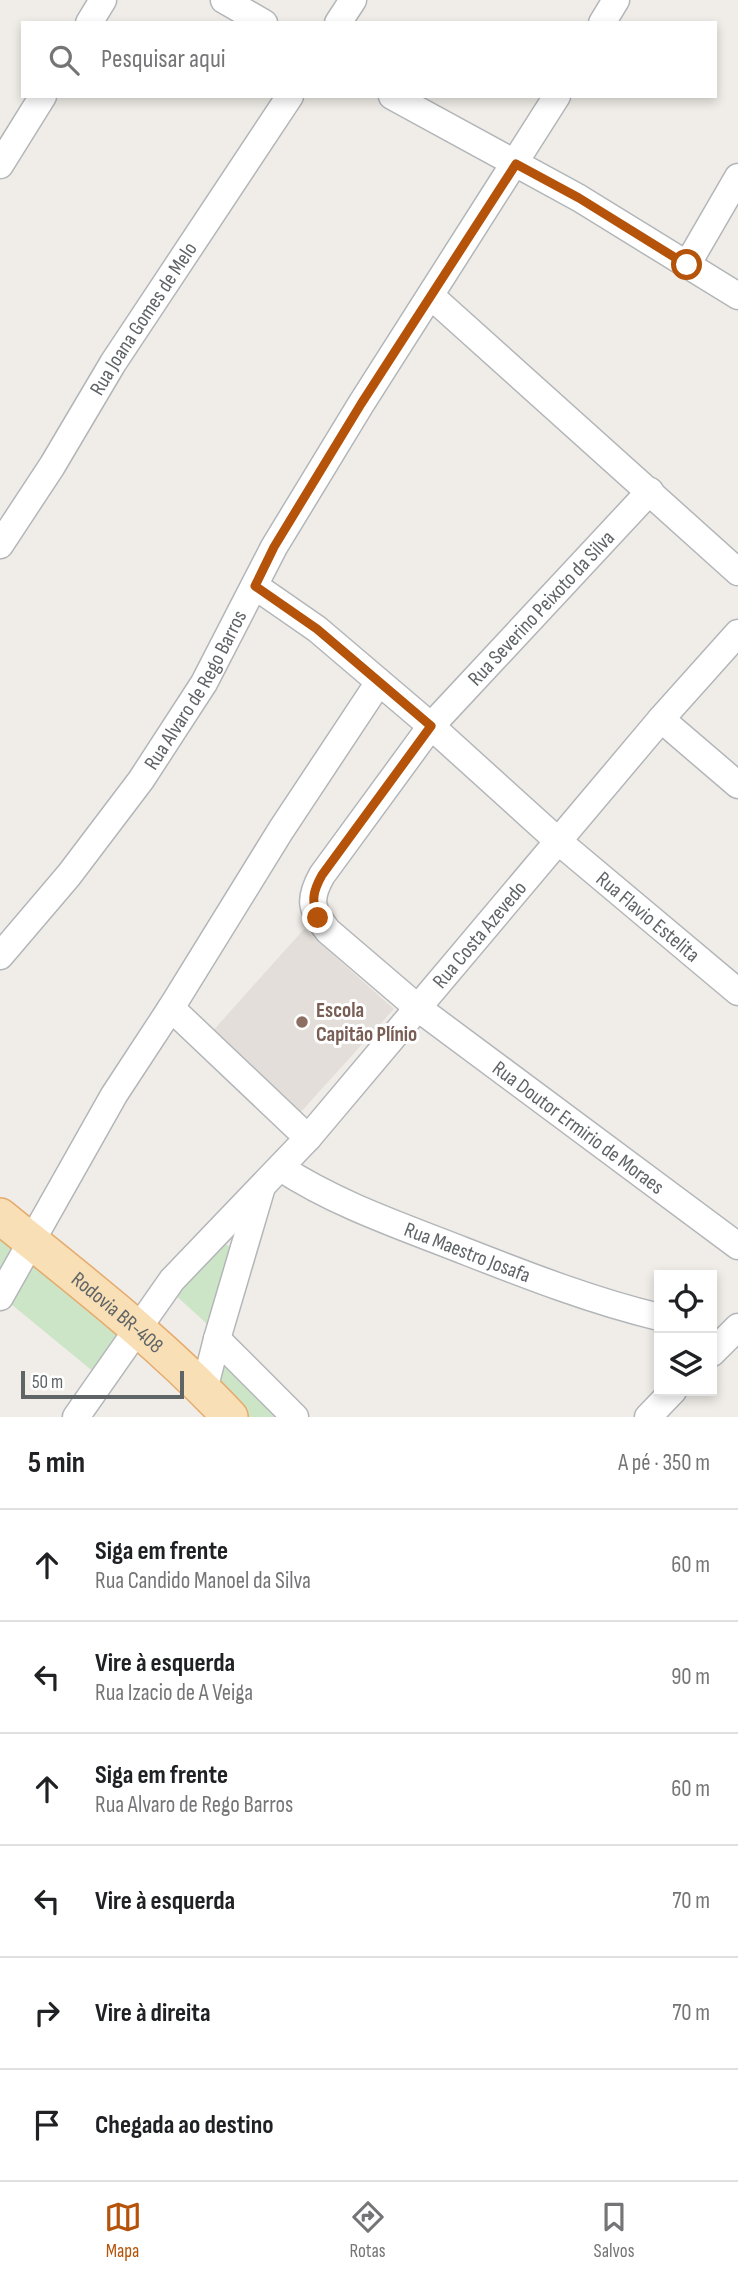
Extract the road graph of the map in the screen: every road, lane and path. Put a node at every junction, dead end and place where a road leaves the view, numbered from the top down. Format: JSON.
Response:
{"nodes":[{"id":1,"x":103,"y":0,"type":"edge"},
{"id":2,"x":224,"y":0,"type":"edge"},
{"id":3,"x":353,"y":0,"type":"edge"},
{"id":4,"x":617,"y":0,"type":"edge"},
{"id":5,"x":90,"y":21,"type":"edge"},
{"id":6,"x":261,"y":21,"type":"edge"},
{"id":7,"x":339,"y":21,"type":"edge"},
{"id":8,"x":604,"y":21,"type":"edge"},
{"id":9,"x":42,"y":98,"type":"edge"},
{"id":10,"x":289,"y":98,"type":"edge"},
{"id":11,"x":396,"y":98,"type":"edge"},
{"id":12,"x":556,"y":98,"type":"edge"},
{"id":13,"x":0,"y":125,"type":"edge"},
{"id":14,"x":4,"y":158,"type":"edge"},
{"id":15,"x":516,"y":164,"type":"junction"},
{"id":16,"x":738,"y":177,"type":"edge"},
{"id":17,"x":687,"y":265,"type":"junction"},
{"id":18,"x":431,"y":296,"type":"junction"},
{"id":19,"x":738,"y":296,"type":"edge"},
{"id":20,"x":650,"y":491,"type":"junction"},
{"id":21,"x":0,"y":545,"type":"edge"},
{"id":22,"x":738,"y":572,"type":"edge"},
{"id":23,"x":255,"y":586,"type":"junction"},
{"id":24,"x":738,"y":633,"type":"edge"},
{"id":25,"x":379,"y":682,"type":"junction"},
{"id":26,"x":662,"y":719,"type":"junction"},
{"id":27,"x":431,"y":726,"type":"junction"},
{"id":28,"x":738,"y":785,"type":"edge"},
{"id":29,"x":558,"y":841,"type":"junction"},
{"id":30,"x":0,"y":956,"type":"edge"},
{"id":31,"x":738,"y":992,"type":"edge"},
{"id":32,"x":418,"y":1008,"type":"junction"},
{"id":33,"x":171,"y":1009,"type":"junction"},
{"id":34,"x":308,"y":1138,"type":"junction"},
{"id":35,"x":272,"y":1177,"type":"junction"},
{"id":36,"x":0,"y":1216,"type":"edge"},
{"id":37,"x":33,"y":1242,"type":"junction"},
{"id":38,"x":738,"y":1246,"type":"edge"},
{"id":39,"x":0,"y":1297,"type":"edge"},
{"id":40,"x":654,"y":1315,"type":"edge"},
{"id":41,"x":138,"y":1329,"type":"junction"},
{"id":42,"x":217,"y":1339,"type":"junction"},
{"id":43,"x":204,"y":1390,"type":"junction"},
{"id":44,"x":668,"y":1396,"type":"edge"},
{"id":45,"x":76,"y":1417,"type":"edge"},
{"id":46,"x":230,"y":1417,"type":"edge"},
{"id":47,"x":295,"y":1417,"type":"edge"},
{"id":48,"x":648,"y":1417,"type":"edge"}],
"edges":[{"from":1,"to":5,"type":"street"},
{"from":2,"to":6,"type":"street"},
{"from":3,"to":7,"type":"street"},
{"from":4,"to":8,"type":"street"},
{"from":9,"to":14,"type":"street"},
{"from":10,"to":21,"type":"street","name":"Rua Joana Gomes de Melo"},
{"from":11,"to":15,"type":"street"},
{"from":12,"to":15,"type":"street","name":"Rua Alvaro de Rego Barros"},
{"from":13,"to":14,"type":"street"},
{"from":15,"to":17,"type":"street"},
{"from":15,"to":18,"type":"street","name":"Rua Alvaro de Rego Barros"},
{"from":16,"to":17,"type":"street"},
{"from":17,"to":19,"type":"street"},
{"from":18,"to":20,"type":"street"},
{"from":18,"to":23,"type":"street","name":"Rua Alvaro de Rego Barros"},
{"from":20,"to":22,"type":"street"},
{"from":20,"to":27,"type":"street","name":"Rua Severino Peixoto da Silva"},
{"from":23,"to":25,"type":"street","name":"Rua Flavio Estelita"},
{"from":23,"to":30,"type":"street","name":"Rua Alvaro de Rego Barros"},
{"from":24,"to":26,"type":"street","name":"Rua Costa Azevedo"},
{"from":25,"to":27,"type":"street","name":"Rua Flavio Estelita"},
{"from":25,"to":33,"type":"street"},
{"from":26,"to":28,"type":"street"},
{"from":26,"to":29,"type":"street","name":"Rua Costa Azevedo"},
{"from":27,"to":29,"type":"street","name":"Rua Flavio Estelita"},
{"from":27,"to":32,"type":"street","name":"Rua Severino Peixoto da Silva"},
{"from":29,"to":31,"type":"street","name":"Rua Flavio Estelita"},
{"from":29,"to":32,"type":"street","name":"Rua Costa Azevedo"},
{"from":32,"to":34,"type":"street","name":"Rua Costa Azevedo"},
{"from":32,"to":38,"type":"street","name":"Rua Doutor Ermirio de Moraes"},
{"from":33,"to":34,"type":"street"},
{"from":33,"to":37,"type":"street"},
{"from":34,"to":35,"type":"street","name":"Rua Costa Azevedo"},
{"from":35,"to":40,"type":"street","name":"Rua Maestro Josafa"},
{"from":35,"to":41,"type":"street","name":"Rua Costa Azevedo"},
{"from":35,"to":42,"type":"street"},
{"from":36,"to":37,"type":"main road","name":"Rodovia BR-408"},
{"from":37,"to":39,"type":"street"},
{"from":37,"to":41,"type":"main road","name":"Rodovia BR-408"},
{"from":41,"to":43,"type":"main road","name":"Rodovia BR-408"},
{"from":41,"to":45,"type":"street","name":"Rua Costa Azevedo"},
{"from":42,"to":43,"type":"street"},
{"from":42,"to":47,"type":"street"},
{"from":43,"to":46,"type":"main road","name":"Rodovia BR-408"},
{"from":44,"to":48,"type":"street"}]}
